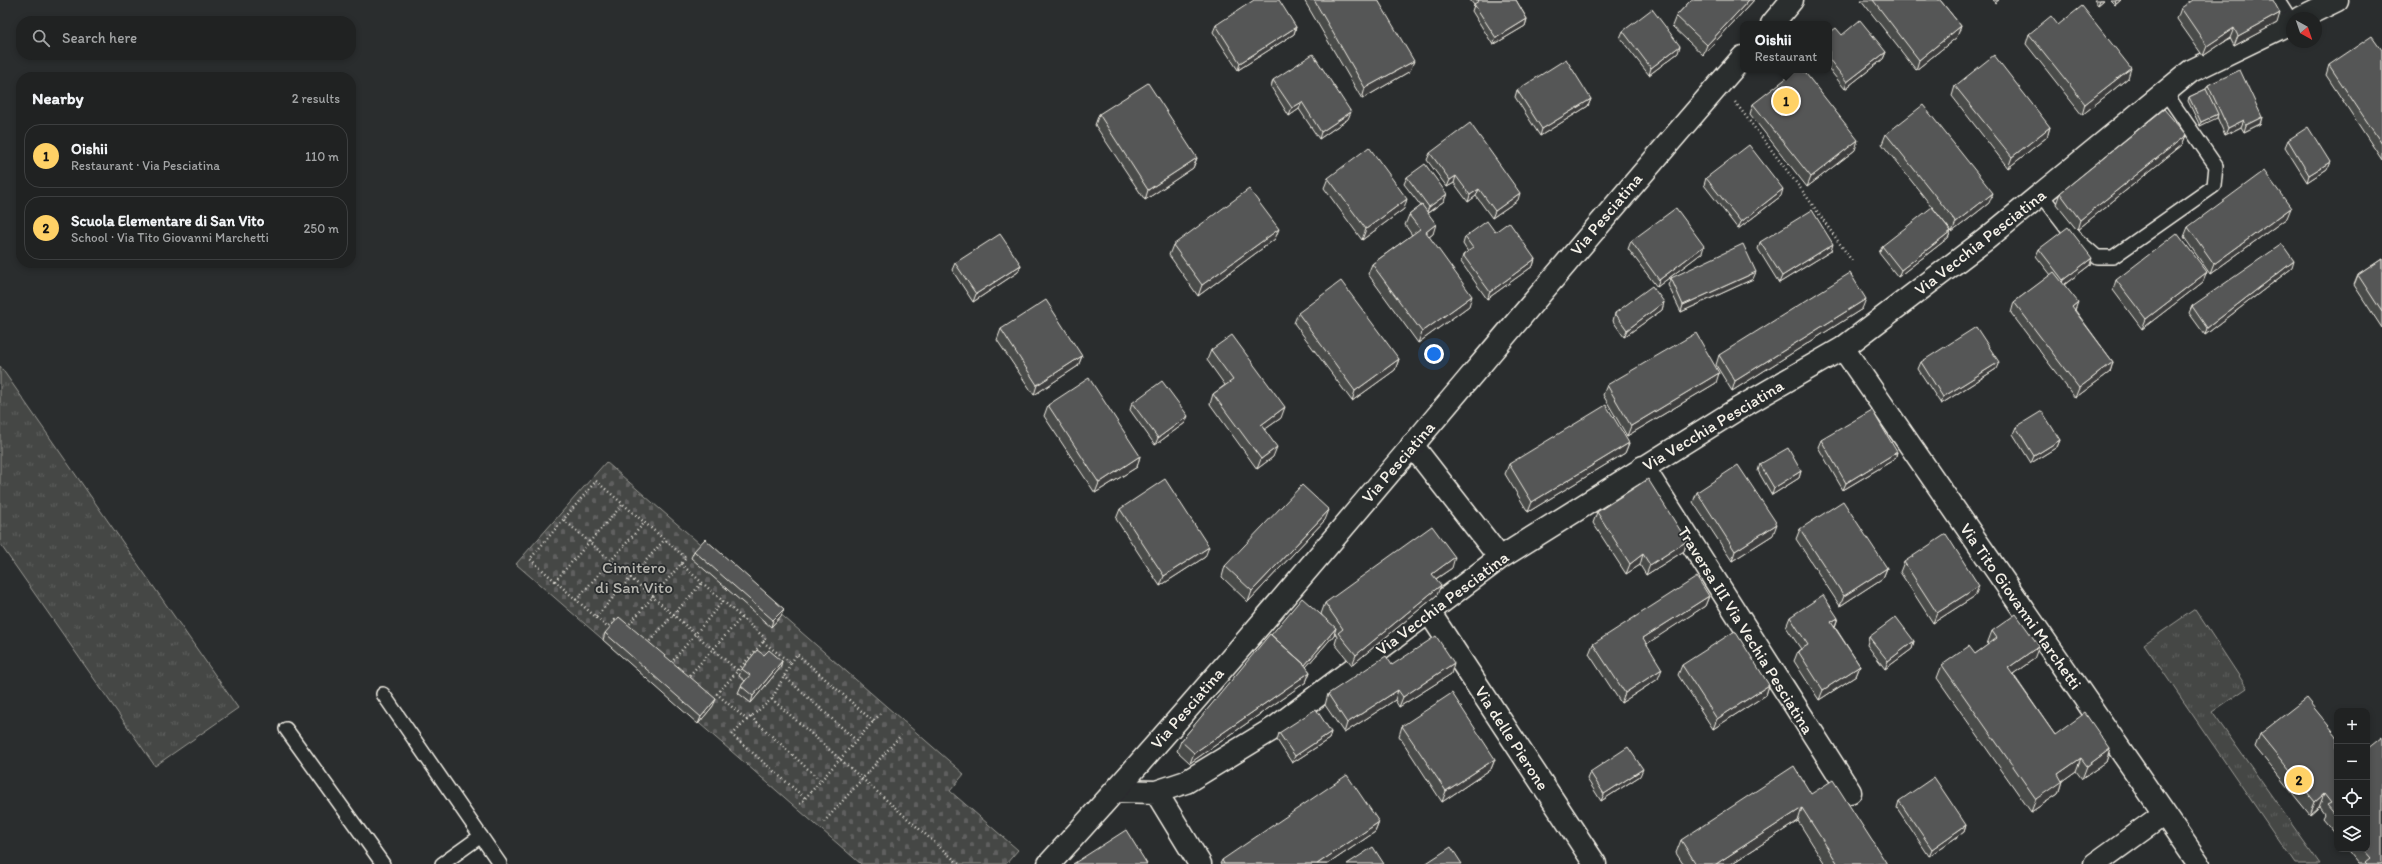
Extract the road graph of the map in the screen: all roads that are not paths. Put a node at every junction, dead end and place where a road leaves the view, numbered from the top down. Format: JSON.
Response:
{"nodes":[{"id":1,"x":1792,"y":0,"type":"edge"},
{"id":2,"x":2278,"y":0,"type":"edge"},
{"id":3,"x":2337,"y":0,"type":"edge"},
{"id":4,"x":2312,"y":12,"type":"edge"},
{"id":5,"x":2286,"y":13,"type":"edge"},
{"id":6,"x":1774,"y":21,"type":"edge"},
{"id":7,"x":2286,"y":25,"type":"edge"},
{"id":8,"x":1740,"y":60,"type":"edge"},
{"id":9,"x":2166,"y":92,"type":"junction"},
{"id":10,"x":2041,"y":194,"type":"junction"},
{"id":11,"x":1843,"y":348,"type":"junction"},
{"id":12,"x":1412,"y":445,"type":"junction"},
{"id":13,"x":1644,"y":467,"type":"junction"},
{"id":14,"x":1500,"y":558,"type":"junction"},
{"id":15,"x":1429,"y":612,"type":"junction"},
{"id":16,"x":383,"y":694,"type":"dead end"},
{"id":17,"x":286,"y":729,"type":"dead end"},
{"id":18,"x":1116,"y":791,"type":"junction"},
{"id":19,"x":1156,"y":792,"type":"junction"},
{"id":20,"x":1850,"y":792,"type":"dead end"},
{"id":21,"x":2164,"y":814,"type":"junction"},
{"id":22,"x":481,"y":836,"type":"junction"},
{"id":23,"x":383,"y":864,"type":"edge"},
{"id":24,"x":442,"y":864,"type":"edge"},
{"id":25,"x":500,"y":864,"type":"edge"},
{"id":26,"x":1049,"y":864,"type":"edge"},
{"id":27,"x":1200,"y":864,"type":"edge"},
{"id":28,"x":1595,"y":864,"type":"edge"},
{"id":29,"x":2094,"y":864,"type":"edge"},
{"id":30,"x":2199,"y":864,"type":"edge"}],
"edges":[{"from":1,"to":6,"type":"street"},
{"from":2,"to":5,"type":"lane"},
{"from":3,"to":4,"type":"street"},
{"from":7,"to":9,"type":"street","name":"Via Vecchia Pesciatina"},
{"from":8,"to":12,"type":"street","name":"Via Pesciatina"},
{"from":9,"to":10,"type":"street","name":"Via Vecchia Pesciatina"},
{"from":9,"to":10,"type":"lane"},
{"from":10,"to":11,"type":"street","name":"Via Vecchia Pesciatina"},
{"from":11,"to":13,"type":"street","name":"Via Vecchia Pesciatina"},
{"from":11,"to":21,"type":"street","name":"Via Tito Giovanni Marchetti"},
{"from":12,"to":14,"type":"street"},
{"from":12,"to":18,"type":"street","name":"Via Pesciatina"},
{"from":13,"to":14,"type":"street","name":"Via Vecchia Pesciatina"},
{"from":13,"to":20,"type":"street","name":"Traversa III Via Vechia Pesciatina"},
{"from":14,"to":15,"type":"street","name":"Via Vecchia Pesciatina"},
{"from":15,"to":19,"type":"street","name":"Via Vecchia Pesciatina"},
{"from":15,"to":28,"type":"street","name":"Via delle Pierone"},
{"from":16,"to":22,"type":"lane"},
{"from":17,"to":23,"type":"lane"},
{"from":18,"to":19,"type":"street","name":"Via Vecchia Pesciatina"},
{"from":18,"to":26,"type":"street","name":"Via Pesciatina"},
{"from":19,"to":27,"type":"street"},
{"from":21,"to":29,"type":"street"},
{"from":21,"to":30,"type":"street","name":"Via Tito Giovanni Marchetti"},
{"from":22,"to":24,"type":"lane"},
{"from":22,"to":25,"type":"lane"}]}
